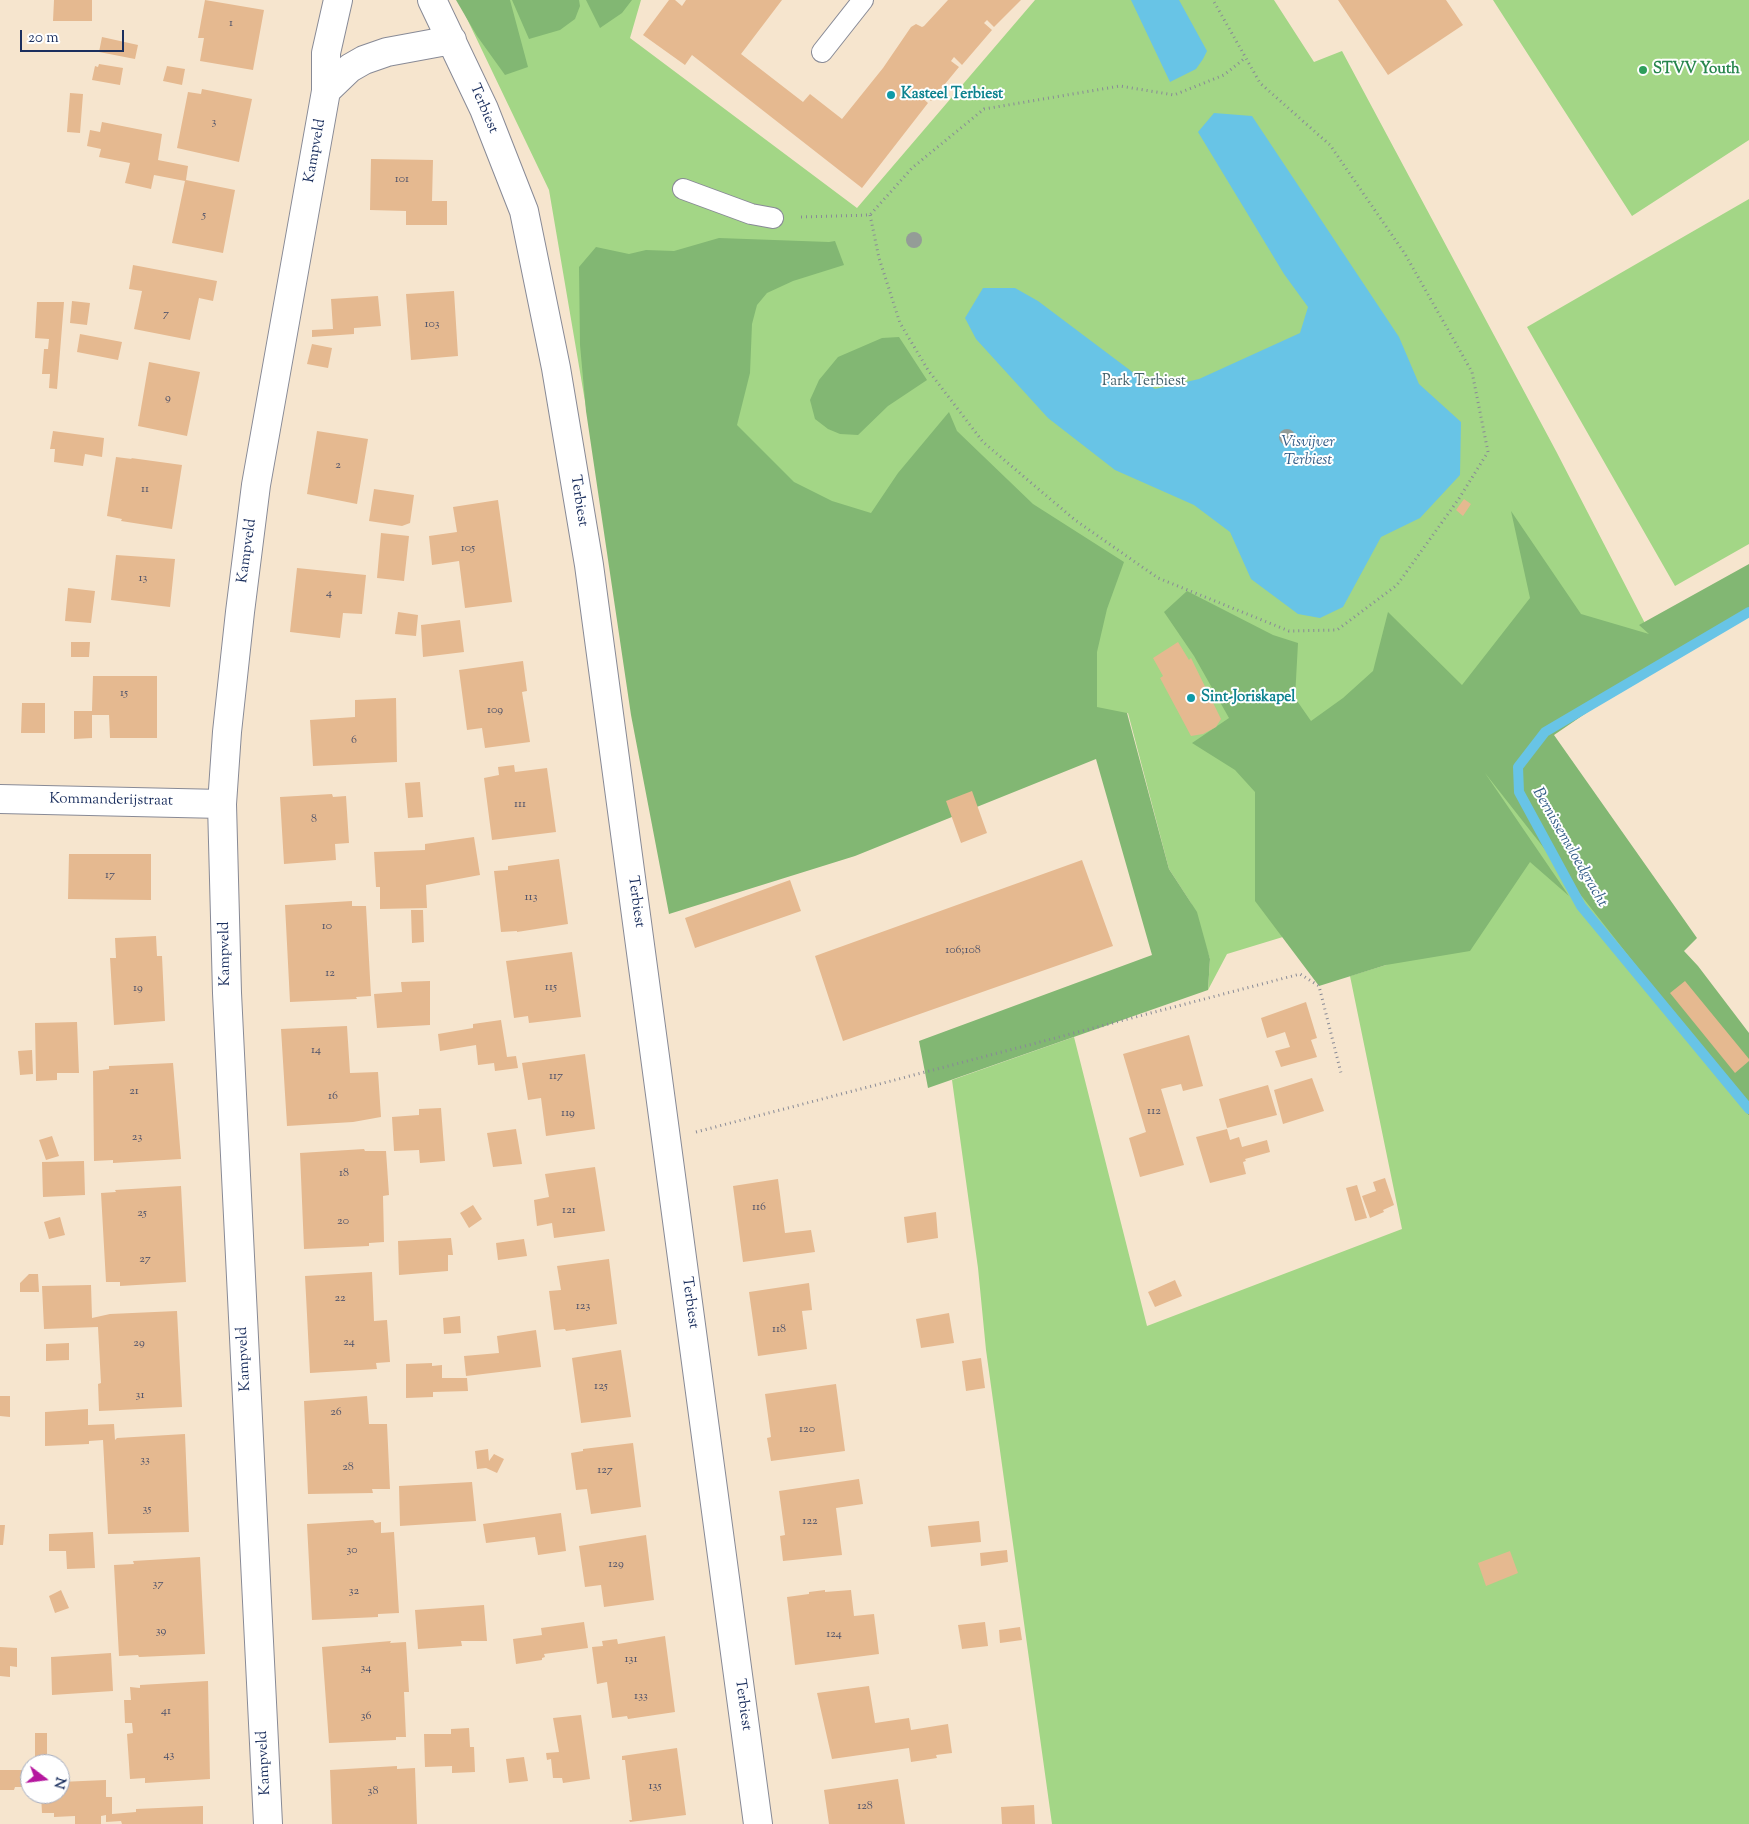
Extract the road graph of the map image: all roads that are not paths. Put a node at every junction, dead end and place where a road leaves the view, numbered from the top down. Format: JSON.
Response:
{"nodes":[{"id":1,"x":338,"y":0,"type":"edge"},
{"id":2,"x":432,"y":0,"type":"edge"},
{"id":3,"x":863,"y":0,"type":"edge"},
{"id":4,"x":452,"y":40,"type":"junction"},
{"id":5,"x":822,"y":52,"type":"dead end"},
{"id":6,"x":326,"y":91,"type":"junction"},
{"id":7,"x":683,"y":189,"type":"dead end"},
{"id":8,"x":773,"y":218,"type":"road end"},
{"id":9,"x":0,"y":799,"type":"edge"},
{"id":10,"x":222,"y":804,"type":"junction"},
{"id":11,"x":268,"y":1824,"type":"edge"},
{"id":12,"x":758,"y":1824,"type":"edge"}],
"edges":[{"from":1,"to":6,"type":"street","name":"Kampveld"},
{"from":2,"to":4,"type":"street","name":"Terbiest"},
{"from":3,"to":5,"type":"lane"},
{"from":4,"to":6,"type":"street"},
{"from":4,"to":12,"type":"street","name":"Terbiest"},
{"from":6,"to":10,"type":"street","name":"Kampveld"},
{"from":7,"to":8,"type":"lane"},
{"from":9,"to":10,"type":"street","name":"Kommanderijstraat"},
{"from":10,"to":11,"type":"street","name":"Kampveld"}]}
